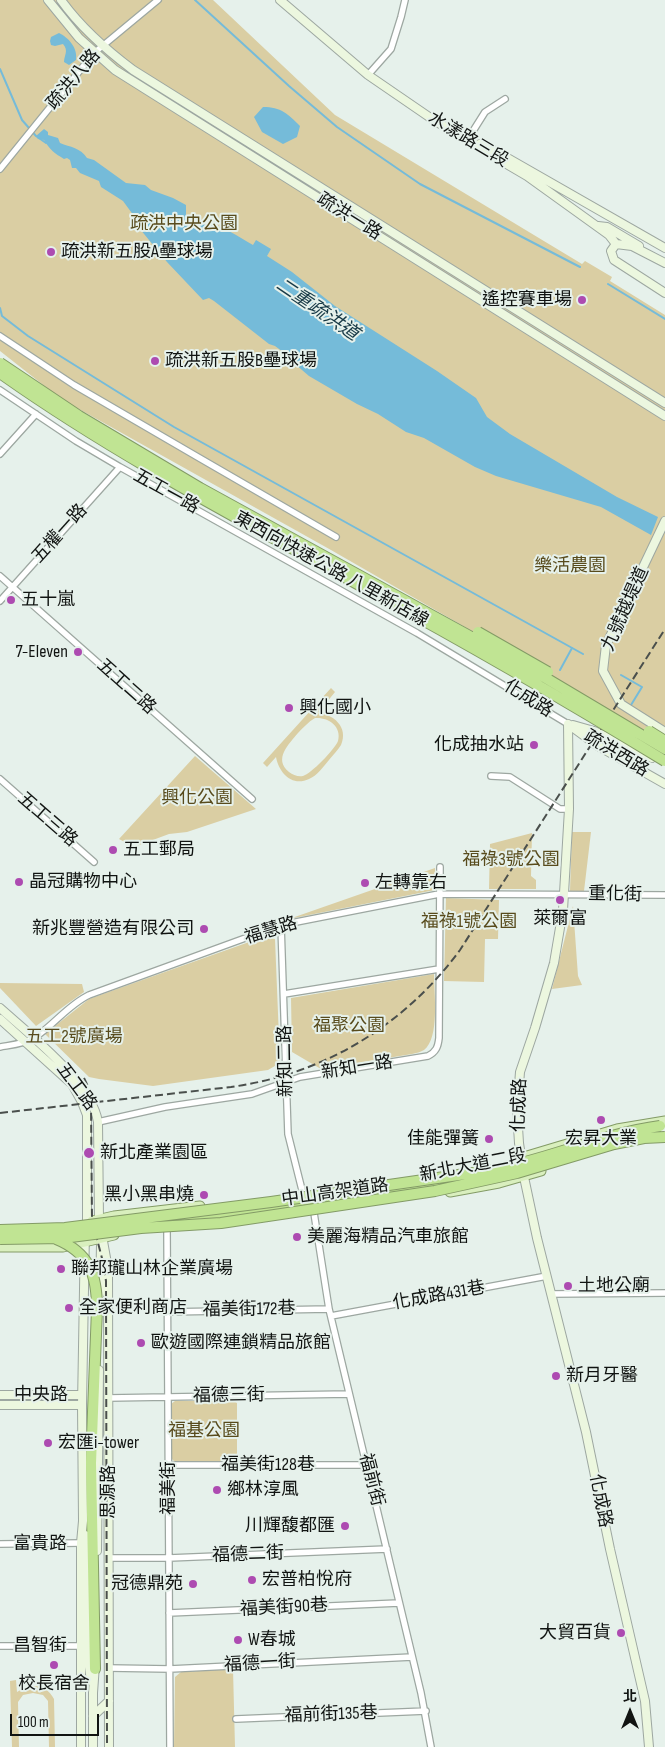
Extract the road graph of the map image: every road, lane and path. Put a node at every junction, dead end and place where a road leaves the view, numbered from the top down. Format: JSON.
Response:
{"nodes":[{"id":1,"x":48,"y":0,"type":"edge"},
{"id":2,"x":61,"y":0,"type":"edge"},
{"id":3,"x":158,"y":0,"type":"edge"},
{"id":4,"x":280,"y":0,"type":"edge"},
{"id":5,"x":405,"y":0,"type":"edge"},
{"id":6,"x":102,"y":47,"type":"junction"},
{"id":7,"x":94,"y":53,"type":"junction"},
{"id":8,"x":368,"y":75,"type":"junction"},
{"id":9,"x":505,"y":99,"type":"dead end"},
{"id":10,"x":468,"y":139,"type":"junction"},
{"id":11,"x":0,"y":170,"type":"edge"},
{"id":12,"x":595,"y":226,"type":"junction"},
{"id":13,"x":616,"y":244,"type":"junction"},
{"id":14,"x":665,"y":248,"type":"edge"},
{"id":15,"x":648,"y":254,"type":"junction"},
{"id":16,"x":665,"y":263,"type":"edge"},
{"id":17,"x":665,"y":294,"type":"edge"},
{"id":18,"x":0,"y":336,"type":"edge"},
{"id":19,"x":0,"y":362,"type":"edge"},
{"id":20,"x":0,"y":373,"type":"edge"},
{"id":21,"x":0,"y":390,"type":"edge"},
{"id":22,"x":665,"y":403,"type":"edge"},
{"id":23,"x":36,"y":414,"type":"junction"},
{"id":24,"x":665,"y":416,"type":"edge"},
{"id":25,"x":0,"y":454,"type":"edge"},
{"id":26,"x":120,"y":467,"type":"junction"},
{"id":27,"x":665,"y":521,"type":"edge"},
{"id":28,"x":336,"y":537,"type":"dead end"},
{"id":29,"x":0,"y":576,"type":"edge"},
{"id":30,"x":12,"y":587,"type":"junction"},
{"id":31,"x":336,"y":587,"type":"joint"},
{"id":32,"x":402,"y":598,"type":"junction"},
{"id":33,"x":0,"y":601,"type":"edge"},
{"id":34,"x":568,"y":724,"type":"junction"},
{"id":35,"x":615,"y":731,"type":"junction"},
{"id":36,"x":665,"y":732,"type":"edge"},
{"id":37,"x":665,"y":741,"type":"edge"},
{"id":38,"x":665,"y":749,"type":"edge"},
{"id":39,"x":665,"y":763,"type":"edge"},
{"id":40,"x":665,"y":769,"type":"edge"},
{"id":41,"x":491,"y":776,"type":"dead end"},
{"id":42,"x":0,"y":779,"type":"edge"},
{"id":43,"x":665,"y":784,"type":"edge"},
{"id":44,"x":252,"y":799,"type":"dead end"},
{"id":45,"x":569,"y":809,"type":"junction"},
{"id":46,"x":94,"y":862,"type":"dead end"},
{"id":47,"x":440,"y":867,"type":"dead end"},
{"id":48,"x":439,"y":894,"type":"junction"},
{"id":49,"x":564,"y":894,"type":"junction"},
{"id":50,"x":665,"y":895,"type":"edge"},
{"id":51,"x":281,"y":925,"type":"junction"},
{"id":52,"x":439,"y":969,"type":"junction"},
{"id":53,"x":284,"y":994,"type":"junction"},
{"id":54,"x":0,"y":1008,"type":"edge"},
{"id":55,"x":0,"y":1019,"type":"edge"},
{"id":56,"x":34,"y":1038,"type":"junction"},
{"id":57,"x":25,"y":1042,"type":"junction"},
{"id":58,"x":0,"y":1047,"type":"edge"},
{"id":59,"x":286,"y":1082,"type":"junction"},
{"id":60,"x":665,"y":1121,"type":"edge"},
{"id":61,"x":98,"y":1122,"type":"junction"},
{"id":62,"x":665,"y":1125,"type":"edge"},
{"id":63,"x":665,"y":1132,"type":"edge"},
{"id":64,"x":665,"y":1137,"type":"edge"},
{"id":65,"x":665,"y":1141,"type":"edge"},
{"id":66,"x":582,"y":1156,"type":"junction"},
{"id":67,"x":521,"y":1158,"type":"junction"},
{"id":68,"x":513,"y":1167,"type":"junction"},
{"id":69,"x":524,"y":1176,"type":"junction"},
{"id":70,"x":303,"y":1194,"type":"junction"},
{"id":71,"x":314,"y":1213,"type":"junction"},
{"id":72,"x":100,"y":1222,"type":"junction"},
{"id":73,"x":0,"y":1226,"type":"edge"},
{"id":74,"x":86,"y":1227,"type":"junction"},
{"id":75,"x":167,"y":1230,"type":"junction"},
{"id":76,"x":0,"y":1232,"type":"edge"},
{"id":77,"x":102,"y":1238,"type":"junction"},
{"id":78,"x":0,"y":1239,"type":"edge"},
{"id":79,"x":85,"y":1243,"type":"junction"},
{"id":80,"x":0,"y":1247,"type":"edge"},
{"id":81,"x":547,"y":1276,"type":"junction"},
{"id":82,"x":665,"y":1292,"type":"edge"},
{"id":83,"x":552,"y":1294,"type":"junction"},
{"id":84,"x":330,"y":1308,"type":"junction"},
{"id":85,"x":168,"y":1312,"type":"junction"},
{"id":86,"x":331,"y":1316,"type":"junction"},
{"id":87,"x":349,"y":1394,"type":"junction"},
{"id":88,"x":0,"y":1395,"type":"edge"},
{"id":89,"x":82,"y":1395,"type":"junction"},
{"id":90,"x":168,"y":1397,"type":"junction"},
{"id":91,"x":108,"y":1398,"type":"junction"},
{"id":92,"x":0,"y":1405,"type":"edge"},
{"id":93,"x":82,"y":1405,"type":"junction"},
{"id":94,"x":168,"y":1465,"type":"junction"},
{"id":95,"x":367,"y":1465,"type":"junction"},
{"id":96,"x":83,"y":1521,"type":"junction"},
{"id":97,"x":0,"y":1544,"type":"edge"},
{"id":98,"x":81,"y":1544,"type":"junction"},
{"id":99,"x":387,"y":1548,"type":"junction"},
{"id":100,"x":110,"y":1558,"type":"junction"},
{"id":101,"x":169,"y":1558,"type":"junction"},
{"id":102,"x":399,"y":1603,"type":"junction"},
{"id":103,"x":169,"y":1613,"type":"junction"},
{"id":104,"x":0,"y":1646,"type":"edge"},
{"id":105,"x":81,"y":1646,"type":"junction"},
{"id":106,"x":412,"y":1657,"type":"junction"},
{"id":107,"x":109,"y":1668,"type":"junction"},
{"id":108,"x":95,"y":1669,"type":"junction"},
{"id":109,"x":170,"y":1669,"type":"junction"},
{"id":110,"x":92,"y":1693,"type":"junction"},
{"id":111,"x":109,"y":1701,"type":"junction"},
{"id":112,"x":426,"y":1711,"type":"junction"},
{"id":113,"x":93,"y":1716,"type":"junction"},
{"id":114,"x":236,"y":1719,"type":"dead end"},
{"id":115,"x":81,"y":1747,"type":"edge"},
{"id":116,"x":93,"y":1747,"type":"edge"},
{"id":117,"x":109,"y":1747,"type":"edge"},
{"id":118,"x":170,"y":1747,"type":"edge"},
{"id":119,"x":431,"y":1747,"type":"edge"},
{"id":120,"x":650,"y":1747,"type":"edge"}],
"edges":[{"from":1,"to":7,"type":"street","name":"疏洪一路"},
{"from":2,"to":6,"type":"street","name":"疏洪一路"},
{"from":3,"to":6,"type":"street","name":"疏洪八路"},
{"from":4,"to":8,"type":"street","name":"水漾路三段"},
{"from":5,"to":8,"type":"street"},
{"from":6,"to":7,"type":"street","name":"疏洪八路"},
{"from":6,"to":22,"type":"street","name":"疏洪一路"},
{"from":7,"to":11,"type":"street","name":"疏洪八路"},
{"from":7,"to":24,"type":"street","name":"疏洪一路"},
{"from":8,"to":10,"type":"street","name":"水漾路三段"},
{"from":9,"to":10,"type":"street"},
{"from":10,"to":12,"type":"street","name":"水漾路三段"},
{"from":10,"to":14,"type":"street"},
{"from":12,"to":13,"type":"street","name":"水漾路三段"},
{"from":12,"to":15,"type":"street"},
{"from":13,"to":15,"type":"street","name":"水漾路三段"},
{"from":13,"to":17,"type":"street"},
{"from":15,"to":16,"type":"street","name":"水漾路三段"},
{"from":18,"to":28,"type":"street"},
{"from":19,"to":32,"type":"highway","name":"東西向快速公路 八里新店線","bridge":true},
{"from":20,"to":35,"type":"highway","name":"東西向快速公路 八里新店線","bridge":true},
{"from":21,"to":23,"type":"street","name":"五工一路"},
{"from":23,"to":25,"type":"street"},
{"from":23,"to":26,"type":"street","name":"五工一路"},
{"from":26,"to":30,"type":"street","name":"五權一路"},
{"from":26,"to":31,"type":"street","name":"五工一路"},
{"from":27,"to":36,"type":"street","name":"九號越堤道"},
{"from":29,"to":30,"type":"street","name":"五工二路"},
{"from":30,"to":33,"type":"street","name":"五權一路"},
{"from":30,"to":44,"type":"street","name":"五工二路"},
{"from":31,"to":34,"type":"street","name":"化成路"},
{"from":32,"to":37,"type":"highway","bridge":true},
{"from":32,"to":38,"type":"highway","name":"東西向快速公路 八里新店線","bridge":true},
{"from":34,"to":39,"type":"street"},
{"from":34,"to":43,"type":"street","name":"疏洪西路"},
{"from":34,"to":45,"type":"street","name":"化成路"},
{"from":35,"to":39,"type":"highway","name":"東西向快速公路 八里新店線","bridge":true},
{"from":35,"to":40,"type":"highway","bridge":true},
{"from":41,"to":45,"type":"street"},
{"from":42,"to":46,"type":"street","name":"五工三路"},
{"from":45,"to":49,"type":"street","name":"化成路"},
{"from":47,"to":48,"type":"street","name":"新知一路"},
{"from":48,"to":49,"type":"street","name":"福慧路"},
{"from":48,"to":51,"type":"street","name":"福慧路"},
{"from":48,"to":52,"type":"street","name":"新知一路"},
{"from":49,"to":50,"type":"street","name":"重化街"},
{"from":49,"to":67,"type":"street","name":"化成路"},
{"from":51,"to":53,"type":"street","name":"新知二路"},
{"from":51,"to":56,"type":"street","name":"福慧路"},
{"from":52,"to":53,"type":"street"},
{"from":52,"to":59,"type":"street","name":"新知一路"},
{"from":53,"to":59,"type":"street","name":"新知二路"},
{"from":54,"to":56,"type":"street","name":"五工路"},
{"from":55,"to":57,"type":"street","name":"五工路"},
{"from":56,"to":57,"type":"street","name":"福慧路"},
{"from":56,"to":61,"type":"street","name":"五工路"},
{"from":57,"to":58,"type":"street","name":"福慧路"},
{"from":57,"to":74,"type":"street","name":"五工路"},
{"from":59,"to":61,"type":"street","name":"新知一路"},
{"from":59,"to":70,"type":"street","name":"新知二路"},
{"from":60,"to":67,"type":"main road","name":"新北大道二段"},
{"from":61,"to":72,"type":"street","name":"五工路"},
{"from":62,"to":68,"type":"highway","name":"中山高架道路","bridge":true},
{"from":63,"to":66,"type":"highway"},
{"from":64,"to":78,"type":"highway","name":"中山高架道路","bridge":true},
{"from":65,"to":66,"type":"main road","name":"新北大道二段"},
{"from":66,"to":69,"type":"main road","name":"新北大道二段"},
{"from":67,"to":69,"type":"street","name":"化成路"},
{"from":67,"to":70,"type":"main road","name":"新北大道二段"},
{"from":68,"to":72,"type":"highway","bridge":true},
{"from":68,"to":76,"type":"highway","name":"中山高架道路","bridge":true},
{"from":69,"to":71,"type":"main road","name":"新北大道二段"},
{"from":69,"to":81,"type":"street","name":"化成路"},
{"from":70,"to":72,"type":"main road","name":"新北大道二段"},
{"from":71,"to":75,"type":"main road","name":"新北大道二段"},
{"from":71,"to":84,"type":"street","name":"福前街"},
{"from":72,"to":74,"type":"highway"},
{"from":72,"to":77,"type":"street","name":"思源路"},
{"from":73,"to":74,"type":"main road"},
{"from":74,"to":76,"type":"main road"},
{"from":74,"to":77,"type":"main road"},
{"from":74,"to":79,"type":"street","name":"思源路"},
{"from":75,"to":77,"type":"main road","name":"新北大道二段"},
{"from":75,"to":85,"type":"street","name":"福美街"},
{"from":76,"to":108,"type":"highway","bridge":true},
{"from":77,"to":79,"type":"main road","name":"新北大道二段"},
{"from":77,"to":91,"type":"street","name":"思源路"},
{"from":77,"to":108,"type":"street","name":"思源路"},
{"from":79,"to":80,"type":"main road","name":"新北大道二段"},
{"from":79,"to":89,"type":"street","name":"思源路"},
{"from":81,"to":83,"type":"street","name":"化成路"},
{"from":81,"to":86,"type":"street","name":"化成路431巷"},
{"from":82,"to":83,"type":"street"},
{"from":83,"to":120,"type":"street","name":"化成路"},
{"from":84,"to":85,"type":"street","name":"福美街172巷"},
{"from":84,"to":86,"type":"street","name":"福前街"},
{"from":85,"to":90,"type":"street","name":"福美街"},
{"from":86,"to":87,"type":"street","name":"福前街"},
{"from":87,"to":90,"type":"street","name":"福德三街"},
{"from":87,"to":95,"type":"street","name":"福前街"},
{"from":88,"to":89,"type":"street","name":"中央路"},
{"from":89,"to":93,"type":"street","name":"思源路"},
{"from":90,"to":91,"type":"street","name":"福德三街"},
{"from":90,"to":94,"type":"street","name":"福美街"},
{"from":91,"to":100,"type":"street","name":"思源路"},
{"from":92,"to":93,"type":"street","name":"中央路"},
{"from":93,"to":96,"type":"street","name":"思源路"},
{"from":94,"to":95,"type":"street","name":"福美街128巷"},
{"from":94,"to":101,"type":"street","name":"福美街"},
{"from":95,"to":99,"type":"street","name":"福前街"},
{"from":96,"to":98,"type":"street","name":"思源路"},
{"from":96,"to":110,"type":"street","name":"思源路"},
{"from":97,"to":98,"type":"street","name":"富貴路"},
{"from":98,"to":105,"type":"street","name":"思源路"},
{"from":99,"to":101,"type":"street","name":"福德二街"},
{"from":99,"to":102,"type":"street","name":"福前街"},
{"from":100,"to":101,"type":"street","name":"福德二街"},
{"from":100,"to":107,"type":"street","name":"思源路"},
{"from":101,"to":103,"type":"street","name":"福美街"},
{"from":102,"to":103,"type":"street","name":"福美街90巷"},
{"from":102,"to":106,"type":"street","name":"福前街"},
{"from":103,"to":109,"type":"street","name":"福美街"},
{"from":104,"to":105,"type":"street","name":"昌智街"},
{"from":105,"to":115,"type":"street","name":"思源路"},
{"from":106,"to":109,"type":"street","name":"福德一街"},
{"from":106,"to":112,"type":"street","name":"福前街"},
{"from":107,"to":109,"type":"street","name":"福德一街"},
{"from":107,"to":111,"type":"street","name":"思源路"},
{"from":108,"to":110,"type":"street","name":"思源路"},
{"from":109,"to":118,"type":"street","name":"福美街"},
{"from":110,"to":113,"type":"street","name":"思源路"},
{"from":111,"to":113,"type":"street"},
{"from":111,"to":117,"type":"street","name":"思源路"},
{"from":112,"to":114,"type":"street","name":"福前街135巷"},
{"from":112,"to":119,"type":"street","name":"福前街"},
{"from":113,"to":116,"type":"street","name":"思源路"}]}
